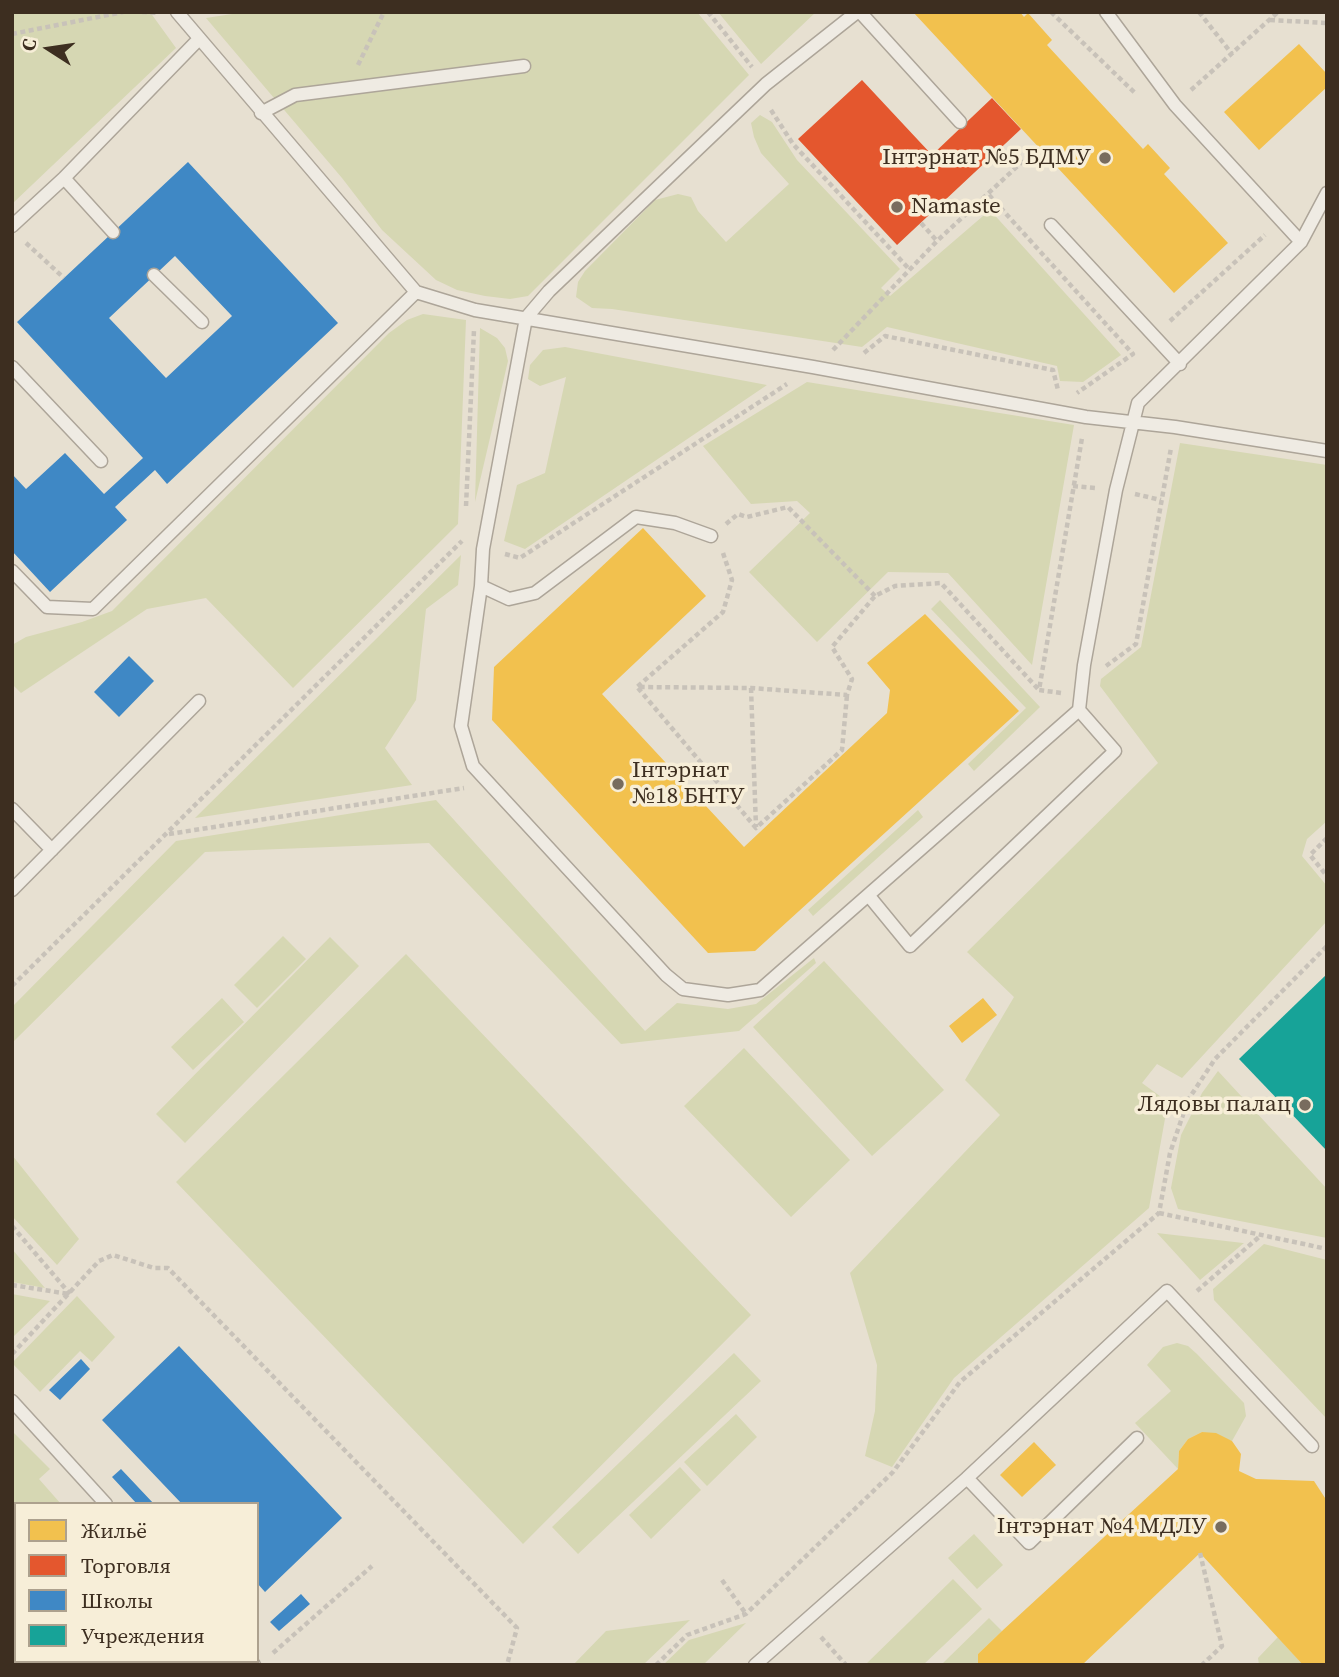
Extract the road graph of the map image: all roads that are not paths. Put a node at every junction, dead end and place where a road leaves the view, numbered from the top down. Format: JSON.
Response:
{"nodes":[{"id":1,"x":177,"y":12,"type":"edge"},
{"id":2,"x":858,"y":12,"type":"edge"},
{"id":3,"x":1106,"y":12,"type":"edge"},
{"id":4,"x":198,"y":40,"type":"junction"},
{"id":5,"x":524,"y":66,"type":"dead end"},
{"id":6,"x":261,"y":113,"type":"junction"},
{"id":7,"x":960,"y":122,"type":"dead end"},
{"id":8,"x":64,"y":178,"type":"junction"},
{"id":9,"x":1327,"y":193,"type":"edge"},
{"id":10,"x":1051,"y":225,"type":"dead end"},
{"id":11,"x":12,"y":226,"type":"edge"},
{"id":12,"x":113,"y":232,"type":"dead end"},
{"id":13,"x":1301,"y":242,"type":"junction"},
{"id":14,"x":154,"y":275,"type":"dead end"},
{"id":15,"x":416,"y":292,"type":"junction"},
{"id":16,"x":526,"y":318,"type":"junction"},
{"id":17,"x":202,"y":323,"type":"dead end"},
{"id":18,"x":1180,"y":364,"type":"junction"},
{"id":19,"x":12,"y":367,"type":"edge"},
{"id":20,"x":1133,"y":423,"type":"junction"},
{"id":21,"x":1327,"y":452,"type":"edge"},
{"id":22,"x":101,"y":461,"type":"dead end"},
{"id":23,"x":711,"y":536,"type":"road end"},
{"id":24,"x":12,"y":571,"type":"edge"},
{"id":25,"x":481,"y":586,"type":"junction"},
{"id":26,"x":199,"y":701,"type":"dead end"},
{"id":27,"x":1079,"y":710,"type":"junction"},
{"id":28,"x":12,"y":809,"type":"edge"},
{"id":29,"x":52,"y":850,"type":"junction"},
{"id":30,"x":12,"y":890,"type":"edge"},
{"id":31,"x":869,"y":897,"type":"junction"},
{"id":32,"x":12,"y":1401,"type":"edge"},
{"id":33,"x":1137,"y":1438,"type":"dead end"},
{"id":34,"x":1312,"y":1446,"type":"dead end"},
{"id":35,"x":967,"y":1478,"type":"junction"},
{"id":36,"x":104,"y":1502,"type":"edge"},
{"id":37,"x":755,"y":1665,"type":"edge"}],
"edges":[{"from":1,"to":4,"type":"lane"},
{"from":2,"to":7,"type":"lane"},
{"from":2,"to":16,"type":"lane"},
{"from":3,"to":13,"type":"lane"},
{"from":4,"to":6,"type":"lane"},
{"from":4,"to":8,"type":"lane"},
{"from":5,"to":6,"type":"lane"},
{"from":6,"to":15,"type":"lane"},
{"from":8,"to":11,"type":"lane"},
{"from":8,"to":12,"type":"lane"},
{"from":9,"to":13,"type":"lane"},
{"from":10,"to":18,"type":"lane"},
{"from":13,"to":18,"type":"lane"},
{"from":14,"to":17,"type":"lane"},
{"from":15,"to":16,"type":"lane"},
{"from":15,"to":24,"type":"lane"},
{"from":16,"to":20,"type":"lane"},
{"from":16,"to":25,"type":"lane"},
{"from":18,"to":20,"type":"lane"},
{"from":19,"to":22,"type":"lane"},
{"from":20,"to":21,"type":"lane"},
{"from":20,"to":27,"type":"lane"},
{"from":23,"to":25,"type":"lane"},
{"from":25,"to":31,"type":"lane"},
{"from":26,"to":29,"type":"lane"},
{"from":27,"to":31,"type":"lane"},
{"from":27,"to":31,"type":"lane"},
{"from":28,"to":29,"type":"lane"},
{"from":29,"to":30,"type":"lane"},
{"from":32,"to":36,"type":"lane"},
{"from":33,"to":35,"type":"lane"},
{"from":34,"to":35,"type":"lane"},
{"from":35,"to":37,"type":"lane"}]}
